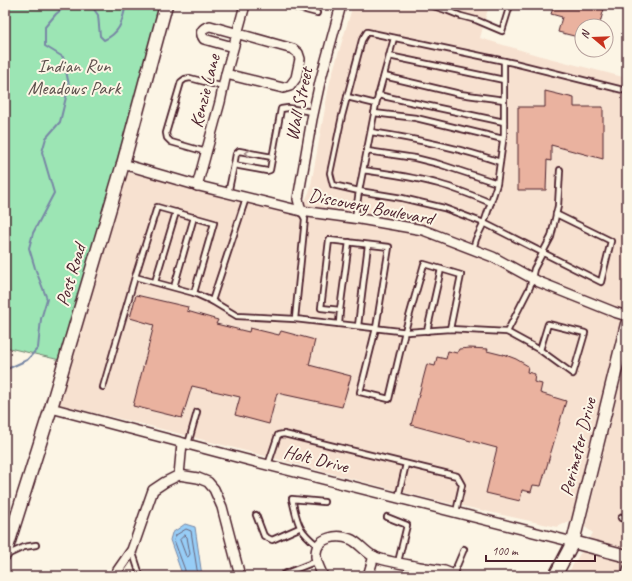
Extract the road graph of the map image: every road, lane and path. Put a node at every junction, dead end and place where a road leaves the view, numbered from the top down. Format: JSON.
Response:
{"nodes":[{"id":1,"x":166,"y":5,"type":"edge"},
{"id":2,"x":245,"y":5,"type":"edge"},
{"id":3,"x":286,"y":5,"type":"edge"},
{"id":4,"x":341,"y":5,"type":"edge"},
{"id":5,"x":430,"y":5,"type":"edge"},
{"id":6,"x":510,"y":5,"type":"edge"},
{"id":7,"x":447,"y":7,"type":"edge"},
{"id":8,"x":317,"y":14,"type":"dead end"},
{"id":9,"x":237,"y":34,"type":"junction"},
{"id":10,"x":394,"y":38,"type":"junction"},
{"id":11,"x":233,"y":47,"type":"junction"},
{"id":12,"x":389,"y":56,"type":"junction"},
{"id":13,"x":504,"y":61,"type":"junction"},
{"id":14,"x":226,"y":74,"type":"junction"},
{"id":15,"x":384,"y":76,"type":"junction"},
{"id":16,"x":504,"y":80,"type":"junction"},
{"id":17,"x":224,"y":87,"type":"junction"},
{"id":18,"x":627,"y":91,"type":"edge"},
{"id":19,"x":378,"y":95,"type":"junction"},
{"id":20,"x":347,"y":97,"type":"junction"},
{"id":21,"x":504,"y":100,"type":"junction"},
{"id":22,"x":376,"y":104,"type":"junction"},
{"id":23,"x":313,"y":112,"type":"junction"},
{"id":24,"x":374,"y":113,"type":"junction"},
{"id":25,"x":504,"y":122,"type":"junction"},
{"id":26,"x":371,"y":132,"type":"junction"},
{"id":27,"x":503,"y":139,"type":"junction"},
{"id":28,"x":367,"y":151,"type":"junction"},
{"id":29,"x":206,"y":152,"type":"junction"},
{"id":30,"x":272,"y":156,"type":"junction"},
{"id":31,"x":500,"y":162,"type":"junction"},
{"id":32,"x":123,"y":164,"type":"junction"},
{"id":33,"x":234,"y":165,"type":"junction"},
{"id":34,"x":363,"y":170,"type":"junction"},
{"id":35,"x":560,"y":170,"type":"dead end"},
{"id":36,"x":497,"y":183,"type":"junction"},
{"id":37,"x":197,"y":186,"type":"junction"},
{"id":38,"x":359,"y":191,"type":"junction"},
{"id":39,"x":228,"y":194,"type":"junction"},
{"id":40,"x":246,"y":198,"type":"junction"},
{"id":41,"x":491,"y":203,"type":"junction"},
{"id":42,"x":301,"y":211,"type":"junction"},
{"id":43,"x":176,"y":212,"type":"junction"},
{"id":44,"x":556,"y":214,"type":"junction"},
{"id":45,"x":194,"y":217,"type":"junction"},
{"id":46,"x":355,"y":218,"type":"junction"},
{"id":47,"x":484,"y":223,"type":"junction"},
{"id":48,"x":349,"y":242,"type":"junction"},
{"id":49,"x":368,"y":245,"type":"junction"},
{"id":50,"x":473,"y":249,"type":"junction"},
{"id":51,"x":543,"y":253,"type":"junction"},
{"id":52,"x":441,"y":269,"type":"junction"},
{"id":53,"x":135,"y":277,"type":"junction"},
{"id":54,"x":532,"y":278,"type":"junction"},
{"id":55,"x":155,"y":282,"type":"junction"},
{"id":56,"x":174,"y":287,"type":"junction"},
{"id":57,"x":194,"y":293,"type":"junction"},
{"id":58,"x":212,"y":301,"type":"junction"},
{"id":59,"x":340,"y":310,"type":"junction"},
{"id":60,"x":627,"y":316,"type":"edge"},
{"id":61,"x":295,"y":319,"type":"junction"},
{"id":62,"x":339,"y":324,"type":"junction"},
{"id":63,"x":627,"y":324,"type":"edge"},
{"id":64,"x":358,"y":326,"type":"junction"},
{"id":65,"x":376,"y":328,"type":"junction"},
{"id":66,"x":450,"y":329,"type":"junction"},
{"id":67,"x":427,"y":331,"type":"junction"},
{"id":68,"x":406,"y":332,"type":"junction"},
{"id":69,"x":507,"y":332,"type":"junction"},
{"id":70,"x":540,"y":350,"type":"junction"},
{"id":71,"x":103,"y":387,"type":"dead end"},
{"id":72,"x":51,"y":408,"type":"junction"},
{"id":73,"x":196,"y":412,"type":"dead end"},
{"id":74,"x":185,"y":444,"type":"junction"},
{"id":75,"x":406,"y":464,"type":"junction"},
{"id":76,"x":268,"y":465,"type":"junction"},
{"id":77,"x":179,"y":475,"type":"junction"},
{"id":78,"x":398,"y":498,"type":"junction"},
{"id":79,"x":324,"y":502,"type":"dead end"},
{"id":80,"x":456,"y":512,"type":"junction"},
{"id":81,"x":627,"y":514,"type":"edge"},
{"id":82,"x":256,"y":515,"type":"dead end"},
{"id":83,"x":387,"y":517,"type":"dead end"},
{"id":84,"x":621,"y":518,"type":"dead end"},
{"id":85,"x":299,"y":528,"type":"junction"},
{"id":86,"x":573,"y":542,"type":"junction"},
{"id":87,"x":36,"y":545,"type":"dead end"},
{"id":88,"x":318,"y":545,"type":"junction"},
{"id":89,"x":464,"y":549,"type":"dead end"},
{"id":90,"x":132,"y":550,"type":"junction"},
{"id":91,"x":5,"y":555,"type":"edge"},
{"id":92,"x":374,"y":556,"type":"junction"},
{"id":93,"x":627,"y":556,"type":"edge"},
{"id":94,"x":317,"y":561,"type":"junction"},
{"id":95,"x":398,"y":562,"type":"junction"},
{"id":96,"x":627,"y":567,"type":"edge"},
{"id":97,"x":425,"y":572,"type":"edge"},
{"id":98,"x":284,"y":574,"type":"dead end"},
{"id":99,"x":453,"y":575,"type":"edge"},
{"id":100,"x":114,"y":576,"type":"edge"},
{"id":101,"x":136,"y":576,"type":"edge"},
{"id":102,"x":240,"y":576,"type":"edge"},
{"id":103,"x":323,"y":576,"type":"edge"},
{"id":104,"x":368,"y":576,"type":"edge"},
{"id":105,"x":555,"y":576,"type":"edge"},
{"id":106,"x":594,"y":576,"type":"edge"},
{"id":107,"x":597,"y":576,"type":"edge"},
{"id":108,"x":624,"y":576,"type":"edge"}],
"edges":[{"from":1,"to":32,"type":"street","name":"Post Road"},
{"from":2,"to":9,"type":"street","name":"Kenzie Lane"},
{"from":3,"to":8,"type":"lane"},
{"from":4,"to":23,"type":"street","name":"Wall Street"},
{"from":5,"to":7,"type":"lane"},
{"from":6,"to":7,"type":"lane"},
{"from":9,"to":11,"type":"street","name":"Kenzie Lane"},
{"from":9,"to":11,"type":"street"},
{"from":9,"to":14,"type":"street"},
{"from":10,"to":12,"type":"lane"},
{"from":10,"to":13,"type":"lane"},
{"from":10,"to":20,"type":"lane"},
{"from":11,"to":14,"type":"street","name":"Kenzie Lane"},
{"from":12,"to":15,"type":"lane"},
{"from":12,"to":16,"type":"lane"},
{"from":13,"to":16,"type":"lane"},
{"from":13,"to":18,"type":"lane"},
{"from":14,"to":17,"type":"street","name":"Kenzie Lane"},
{"from":15,"to":19,"type":"lane"},
{"from":15,"to":21,"type":"lane"},
{"from":16,"to":21,"type":"lane"},
{"from":17,"to":29,"type":"street","name":"Kenzie Lane"},
{"from":17,"to":29,"type":"lane"},
{"from":19,"to":22,"type":"lane"},
{"from":19,"to":25,"type":"lane"},
{"from":20,"to":22,"type":"lane"},
{"from":20,"to":38,"type":"lane"},
{"from":21,"to":25,"type":"lane"},
{"from":22,"to":24,"type":"lane"},
{"from":23,"to":30,"type":"lane"},
{"from":23,"to":42,"type":"street","name":"Wall Street"},
{"from":24,"to":26,"type":"lane"},
{"from":24,"to":27,"type":"lane"},
{"from":25,"to":27,"type":"lane"},
{"from":26,"to":28,"type":"lane"},
{"from":26,"to":31,"type":"lane"},
{"from":27,"to":31,"type":"lane"},
{"from":28,"to":34,"type":"lane"},
{"from":28,"to":36,"type":"lane"},
{"from":29,"to":37,"type":"street","name":"Kenzie Lane"},
{"from":30,"to":33,"type":"lane","one_way":true},
{"from":30,"to":33,"type":"lane"},
{"from":31,"to":36,"type":"lane"},
{"from":32,"to":37,"type":"street","name":"Discovery Boulevard"},
{"from":32,"to":72,"type":"street","name":"Post Road"},
{"from":33,"to":39,"type":"lane"},
{"from":34,"to":38,"type":"lane"},
{"from":34,"to":41,"type":"lane"},
{"from":35,"to":44,"type":"lane"},
{"from":36,"to":41,"type":"lane"},
{"from":37,"to":39,"type":"street","name":"Discovery Boulevard"},
{"from":38,"to":46,"type":"lane"},
{"from":38,"to":47,"type":"lane"},
{"from":39,"to":40,"type":"street","name":"Discovery Boulevard"},
{"from":40,"to":42,"type":"street","name":"Discovery Boulevard"},
{"from":40,"to":58,"type":"lane"},
{"from":41,"to":47,"type":"lane"},
{"from":42,"to":46,"type":"street","name":"Discovery Boulevard"},
{"from":42,"to":61,"type":"lane"},
{"from":43,"to":45,"type":"lane"},
{"from":43,"to":53,"type":"lane"},
{"from":43,"to":55,"type":"lane"},
{"from":44,"to":51,"type":"lane"},
{"from":44,"to":51,"type":"lane"},
{"from":45,"to":56,"type":"lane"},
{"from":45,"to":57,"type":"lane"},
{"from":46,"to":50,"type":"street","name":"Discovery Boulevard"},
{"from":47,"to":50,"type":"lane"},
{"from":47,"to":51,"type":"lane"},
{"from":48,"to":49,"type":"lane"},
{"from":48,"to":59,"type":"lane"},
{"from":48,"to":59,"type":"lane"},
{"from":49,"to":64,"type":"lane"},
{"from":49,"to":65,"type":"lane"},
{"from":50,"to":54,"type":"street","name":"Discovery Boulevard"},
{"from":51,"to":54,"type":"lane"},
{"from":52,"to":66,"type":"lane"},
{"from":52,"to":67,"type":"lane"},
{"from":52,"to":68,"type":"lane"},
{"from":53,"to":55,"type":"lane"},
{"from":53,"to":71,"type":"lane"},
{"from":54,"to":60,"type":"street","name":"Discovery Boulevard"},
{"from":54,"to":69,"type":"lane"},
{"from":55,"to":56,"type":"lane"},
{"from":56,"to":57,"type":"lane"},
{"from":57,"to":58,"type":"lane"},
{"from":58,"to":61,"type":"lane"},
{"from":59,"to":62,"type":"lane"},
{"from":61,"to":62,"type":"lane"},
{"from":62,"to":64,"type":"lane"},
{"from":63,"to":86,"type":"street","name":"Perimeter Drive"},
{"from":64,"to":65,"type":"lane"},
{"from":65,"to":68,"type":"lane"},
{"from":65,"to":68,"type":"lane"},
{"from":66,"to":67,"type":"lane"},
{"from":66,"to":69,"type":"lane"},
{"from":67,"to":68,"type":"lane"},
{"from":69,"to":70,"type":"lane"},
{"from":70,"to":70,"type":"lane"},
{"from":72,"to":74,"type":"street","name":"Holt Drive"},
{"from":72,"to":91,"type":"street","name":"Post Road"},
{"from":73,"to":74,"type":"lane"},
{"from":74,"to":76,"type":"street","name":"Holt Drive"},
{"from":74,"to":77,"type":"street"},
{"from":75,"to":76,"type":"lane"},
{"from":75,"to":78,"type":"lane"},
{"from":75,"to":80,"type":"lane"},
{"from":76,"to":78,"type":"street","name":"Holt Drive"},
{"from":77,"to":90,"type":"street"},
{"from":77,"to":102,"type":"street"},
{"from":78,"to":80,"type":"street","name":"Holt Drive"},
{"from":79,"to":85,"type":"lane"},
{"from":80,"to":86,"type":"street","name":"Holt Drive"},
{"from":81,"to":84,"type":"lane"},
{"from":82,"to":85,"type":"lane"},
{"from":83,"to":95,"type":"lane"},
{"from":85,"to":88,"type":"lane"},
{"from":86,"to":93,"type":"street"},
{"from":86,"to":105,"type":"street","name":"Perimeter Drive"},
{"from":87,"to":91,"type":"lane"},
{"from":88,"to":92,"type":"street"},
{"from":88,"to":94,"type":"street"},
{"from":89,"to":99,"type":"lane"},
{"from":90,"to":100,"type":"street"},
{"from":90,"to":101,"type":"lane"},
{"from":92,"to":95,"type":"street"},
{"from":92,"to":104,"type":"street"},
{"from":94,"to":98,"type":"lane"},
{"from":94,"to":103,"type":"street"},
{"from":95,"to":97,"type":"street"},
{"from":96,"to":108,"type":"lane"},
{"from":97,"to":99,"type":"street"},
{"from":106,"to":107,"type":"lane"}]}
